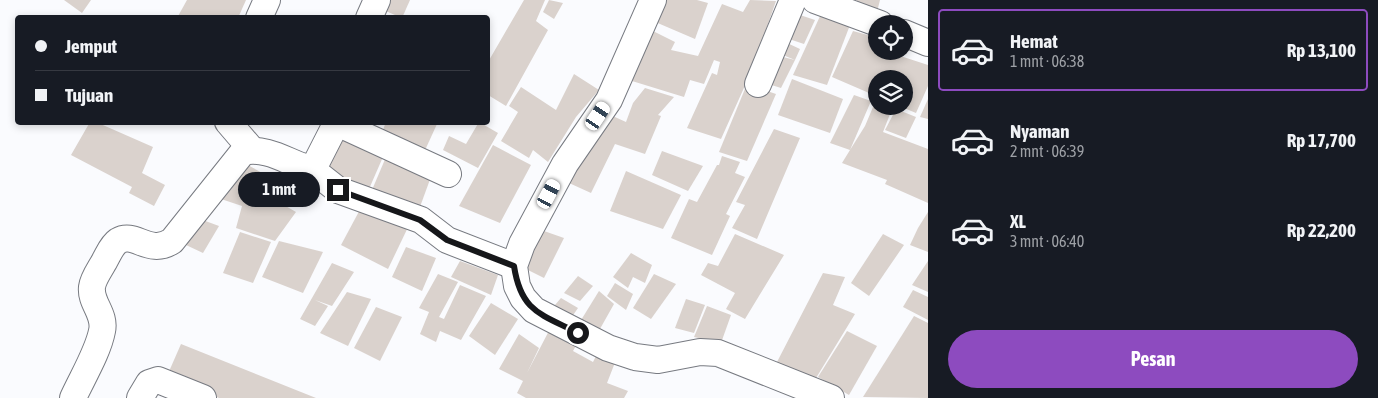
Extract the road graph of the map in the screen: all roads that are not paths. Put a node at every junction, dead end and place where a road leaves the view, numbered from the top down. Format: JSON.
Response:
{"nodes":[{"id":1,"x":267,"y":0,"type":"edge"},
{"id":2,"x":376,"y":0,"type":"edge"},
{"id":3,"x":653,"y":0,"type":"edge"},
{"id":4,"x":793,"y":0,"type":"edge"},
{"id":5,"x":815,"y":0,"type":"edge"},
{"id":6,"x":261,"y":15,"type":"edge"},
{"id":7,"x":370,"y":15,"type":"edge"},
{"id":8,"x":868,"y":20,"type":"edge"},
{"id":9,"x":913,"y":36,"type":"edge"},
{"id":10,"x":928,"y":43,"type":"edge"},
{"id":11,"x":758,"y":84,"type":"dead end"},
{"id":12,"x":231,"y":125,"type":"edge"},
{"id":13,"x":336,"y":125,"type":"edge"},
{"id":14,"x":341,"y":125,"type":"edge"},
{"id":15,"x":252,"y":150,"type":"junction"},
{"id":16,"x":310,"y":168,"type":"junction"},
{"id":17,"x":448,"y":174,"type":"dead end"},
{"id":18,"x":514,"y":266,"type":"junction"},
{"id":19,"x":73,"y":398,"type":"edge"},
{"id":20,"x":140,"y":398,"type":"edge"},
{"id":21,"x":202,"y":398,"type":"edge"},
{"id":22,"x":831,"y":398,"type":"edge"}],
"edges":[{"from":1,"to":6,"type":"street"},
{"from":2,"to":7,"type":"street"},
{"from":3,"to":18,"type":"street"},
{"from":4,"to":11,"type":"street"},
{"from":5,"to":8,"type":"street"},
{"from":9,"to":10,"type":"street"},
{"from":12,"to":15,"type":"street"},
{"from":13,"to":16,"type":"street"},
{"from":14,"to":17,"type":"street"},
{"from":15,"to":16,"type":"street"},
{"from":15,"to":19,"type":"street"},
{"from":16,"to":18,"type":"street"},
{"from":18,"to":22,"type":"street"},
{"from":20,"to":21,"type":"street"}]}
